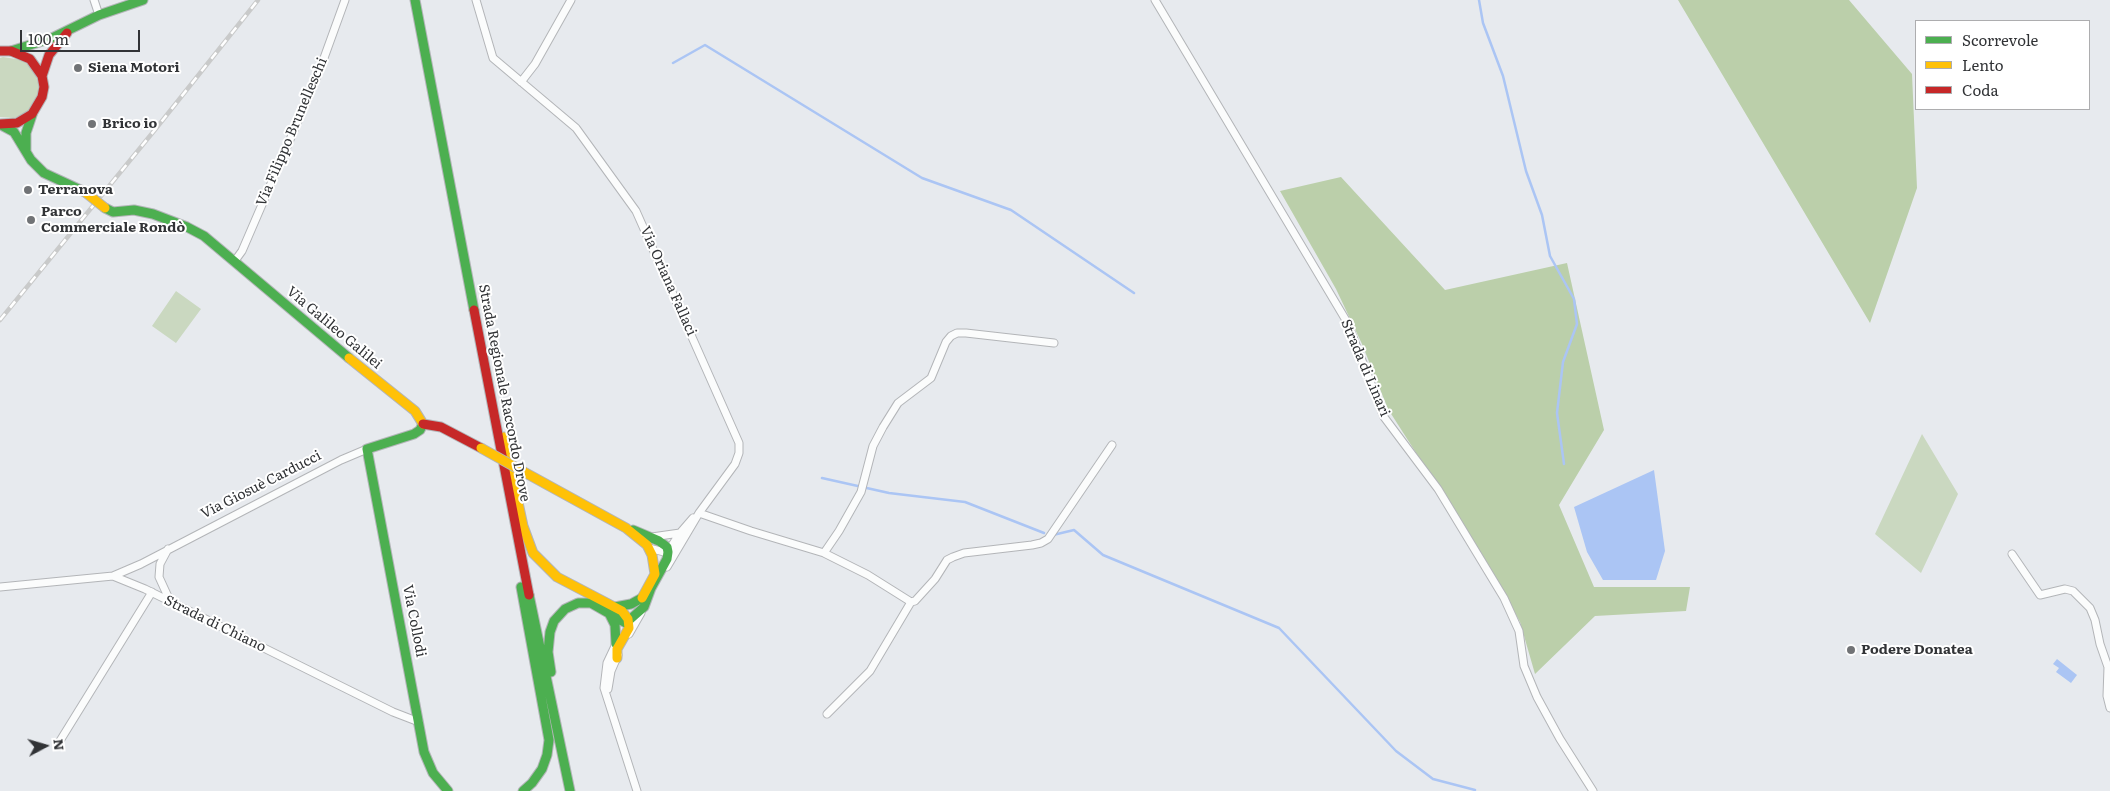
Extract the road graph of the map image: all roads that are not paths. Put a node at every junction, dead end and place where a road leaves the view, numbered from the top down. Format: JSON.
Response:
{"nodes":[{"id":1,"x":94,"y":0,"type":"edge"},
{"id":2,"x":143,"y":0,"type":"edge"},
{"id":3,"x":346,"y":0,"type":"edge"},
{"id":4,"x":415,"y":0,"type":"edge"},
{"id":5,"x":476,"y":0,"type":"edge"},
{"id":6,"x":571,"y":0,"type":"edge"},
{"id":7,"x":1155,"y":0,"type":"edge"},
{"id":8,"x":99,"y":14,"type":"junction"},
{"id":9,"x":71,"y":30,"type":"junction"},
{"id":10,"x":11,"y":50,"type":"junction"},
{"id":11,"x":0,"y":51,"type":"edge"},
{"id":12,"x":42,"y":76,"type":"junction"},
{"id":13,"x":521,"y":82,"type":"junction"},
{"id":14,"x":32,"y":114,"type":"junction"},
{"id":15,"x":0,"y":124,"type":"edge"},
{"id":16,"x":27,"y":153,"type":"junction"},
{"id":17,"x":234,"y":262,"type":"junction"},
{"id":18,"x":1054,"y":343,"type":"dead end"},
{"id":19,"x":495,"y":418,"type":"junction"},
{"id":20,"x":423,"y":424,"type":"junction"},
{"id":21,"x":1112,"y":445,"type":"dead end"},
{"id":22,"x":367,"y":449,"type":"junction"},
{"id":23,"x":698,"y":512,"type":"junction"},
{"id":24,"x":626,"y":528,"type":"junction"},
{"id":25,"x":680,"y":533,"type":"junction"},
{"id":26,"x":652,"y":537,"type":"junction"},
{"id":27,"x":682,"y":542,"type":"junction"},
{"id":28,"x":649,"y":548,"type":"junction"},
{"id":29,"x":168,"y":549,"type":"junction"},
{"id":30,"x":668,"y":551,"type":"junction"},
{"id":31,"x":824,"y":553,"type":"junction"},
{"id":32,"x":2012,"y":554,"type":"dead end"},
{"id":33,"x":523,"y":566,"type":"junction"},
{"id":34,"x":655,"y":574,"type":"junction"},
{"id":35,"x":112,"y":576,"type":"junction"},
{"id":36,"x":0,"y":587,"type":"edge"},
{"id":37,"x":152,"y":592,"type":"junction"},
{"id":38,"x":170,"y":602,"type":"junction"},
{"id":39,"x":645,"y":602,"type":"junction"},
{"id":40,"x":910,"y":602,"type":"junction"},
{"id":41,"x":612,"y":611,"type":"junction"},
{"id":42,"x":629,"y":622,"type":"junction"},
{"id":43,"x":616,"y":644,"type":"junction"},
{"id":44,"x":617,"y":658,"type":"junction"},
{"id":45,"x":2109,"y":680,"type":"edge"},
{"id":46,"x":609,"y":697,"type":"junction"},
{"id":47,"x":2110,"y":708,"type":"edge"},
{"id":48,"x":827,"y":714,"type":"dead end"},
{"id":49,"x":419,"y":722,"type":"junction"},
{"id":50,"x":58,"y":744,"type":"dead end"},
{"id":51,"x":448,"y":791,"type":"edge"},
{"id":52,"x":523,"y":791,"type":"edge"},
{"id":53,"x":572,"y":791,"type":"edge"},
{"id":54,"x":637,"y":791,"type":"edge"},
{"id":55,"x":1593,"y":791,"type":"edge"}],
"edges":[{"from":1,"to":8,"type":"street"},
{"from":2,"to":8,"type":"main road"},
{"from":3,"to":17,"type":"street","name":"Via Filippo Brunelleschi"},
{"from":4,"to":19,"type":"main road","name":"Strada Regionale Raccordo Drove"},
{"from":5,"to":13,"type":"street","name":"Via Oriana Fallaci"},
{"from":6,"to":13,"type":"street"},
{"from":7,"to":55,"type":"street","name":"Strada di Linari"},
{"from":8,"to":9,"type":"main road"},
{"from":9,"to":10,"type":"main road"},
{"from":9,"to":12,"type":"main road"},
{"from":10,"to":11,"type":"main road"},
{"from":10,"to":12,"type":"main road"},
{"from":12,"to":14,"type":"main road"},
{"from":13,"to":23,"type":"street","name":"Via Oriana Fallaci"},
{"from":14,"to":15,"type":"main road"},
{"from":14,"to":16,"type":"main road"},
{"from":15,"to":16,"type":"main road","name":"Via Galileo Galilei"},
{"from":16,"to":17,"type":"main road","name":"Via Galileo Galilei","bridge":true},
{"from":17,"to":20,"type":"main road","name":"Via Galileo Galilei"},
{"from":18,"to":31,"type":"street"},
{"from":19,"to":33,"type":"main road","name":"Strada Regionale Raccordo Drove"},
{"from":19,"to":41,"type":"main road"},
{"from":20,"to":22,"type":"main road","name":"Via Giosuè Carducci"},
{"from":20,"to":24,"type":"main road","bridge":true},
{"from":21,"to":40,"type":"street"},
{"from":22,"to":29,"type":"street","name":"Via Giosuè Carducci"},
{"from":22,"to":49,"type":"main road","name":"Via Collodi"},
{"from":23,"to":25,"type":"street"},
{"from":23,"to":27,"type":"street"},
{"from":23,"to":31,"type":"street"},
{"from":24,"to":26,"type":"main road"},
{"from":24,"to":28,"type":"main road"},
{"from":25,"to":26,"type":"street"},
{"from":25,"to":30,"type":"street"},
{"from":26,"to":30,"type":"main road"},
{"from":27,"to":30,"type":"street"},
{"from":27,"to":39,"type":"street"},
{"from":28,"to":30,"type":"street"},
{"from":28,"to":34,"type":"main road"},
{"from":29,"to":35,"type":"street","name":"Via Giosuè Carducci"},
{"from":29,"to":38,"type":"street"},
{"from":30,"to":34,"type":"street"},
{"from":30,"to":39,"type":"main road"},
{"from":31,"to":40,"type":"street"},
{"from":32,"to":45,"type":"street"},
{"from":33,"to":52,"type":"main road"},
{"from":33,"to":53,"type":"main road","name":"Strada Regionale Raccordo Drove"},
{"from":34,"to":39,"type":"main road"},
{"from":35,"to":36,"type":"street","name":"Strada di Chiano"},
{"from":35,"to":37,"type":"street","name":"Strada di Chiano"},
{"from":37,"to":38,"type":"street","name":"Strada di Chiano"},
{"from":37,"to":50,"type":"street"},
{"from":38,"to":49,"type":"street","name":"Strada di Chiano"},
{"from":39,"to":41,"type":"main road"},
{"from":39,"to":42,"type":"main road"},
{"from":39,"to":44,"type":"street"},
{"from":40,"to":48,"type":"street"},
{"from":41,"to":42,"type":"main road"},
{"from":41,"to":43,"type":"main road"},
{"from":41,"to":53,"type":"main road"},
{"from":42,"to":43,"type":"street"},
{"from":42,"to":44,"type":"main road"},
{"from":43,"to":46,"type":"street"},
{"from":44,"to":46,"type":"street"},
{"from":45,"to":47,"type":"street"},
{"from":46,"to":54,"type":"street"},
{"from":49,"to":51,"type":"main road","name":"Via Collodi"}]}
